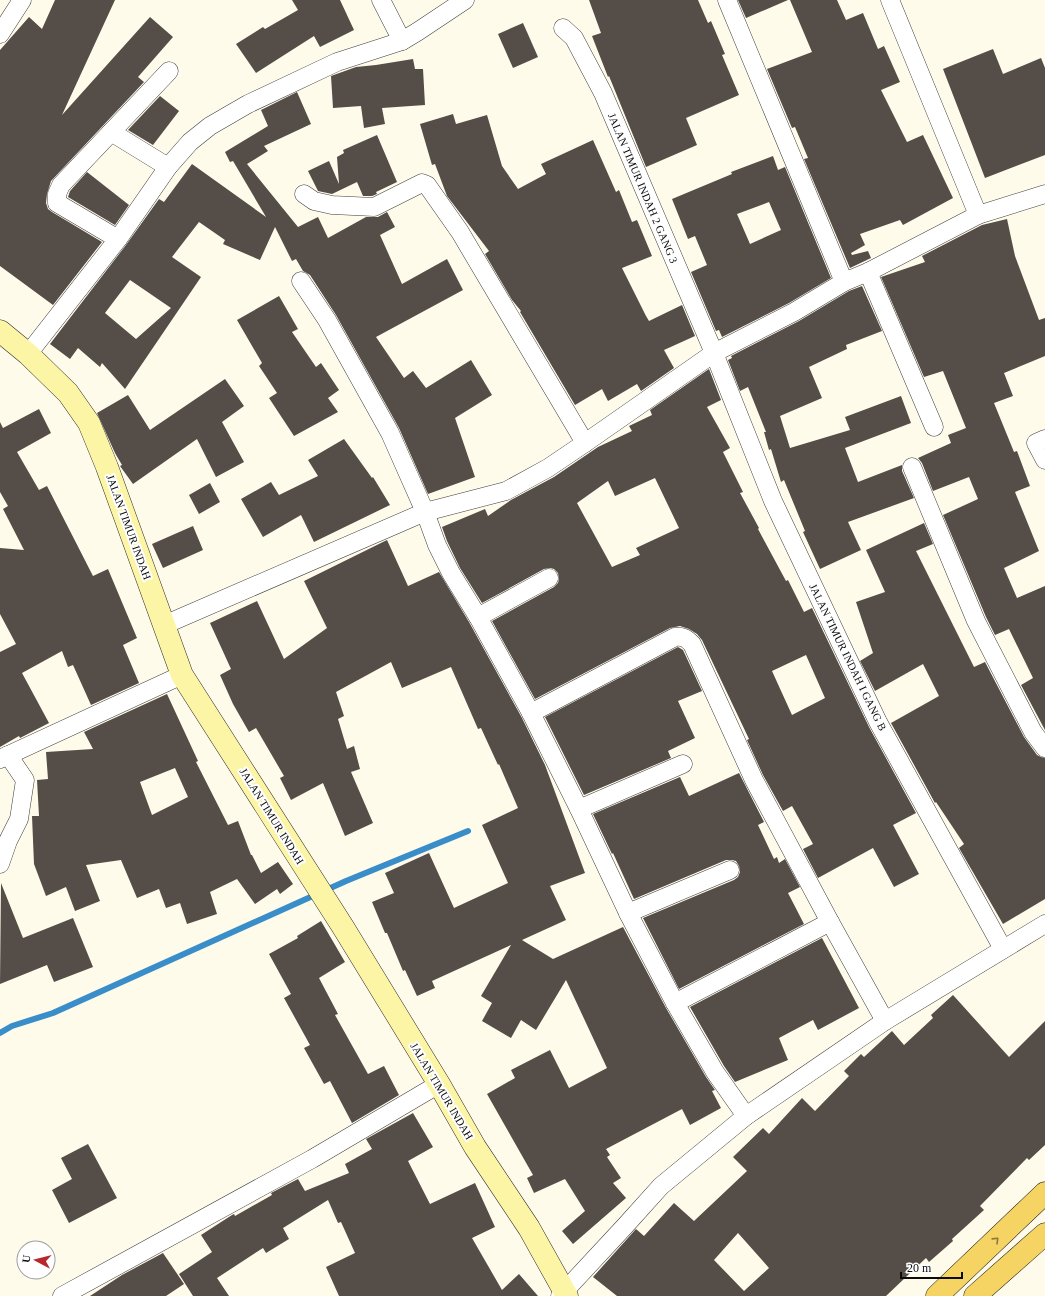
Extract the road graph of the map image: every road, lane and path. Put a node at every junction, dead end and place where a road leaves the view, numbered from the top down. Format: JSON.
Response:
{"nodes":[{"id":1,"x":22,"y":0,"type":"edge"},
{"id":2,"x":381,"y":0,"type":"edge"},
{"id":3,"x":465,"y":0,"type":"edge"},
{"id":4,"x":727,"y":0,"type":"edge"},
{"id":5,"x":890,"y":0,"type":"edge"},
{"id":6,"x":563,"y":28,"type":"dead end"},
{"id":7,"x":0,"y":34,"type":"edge"},
{"id":8,"x":402,"y":41,"type":"junction"},
{"id":9,"x":169,"y":71,"type":"dead end"},
{"id":10,"x":111,"y":132,"type":"junction"},
{"id":11,"x":168,"y":167,"type":"junction"},
{"id":12,"x":304,"y":194,"type":"dead end"},
{"id":13,"x":1045,"y":194,"type":"edge"},
{"id":14,"x":978,"y":215,"type":"junction"},
{"id":15,"x":118,"y":239,"type":"junction"},
{"id":16,"x":868,"y":272,"type":"junction"},
{"id":17,"x":301,"y":281,"type":"dead end"},
{"id":18,"x":844,"y":282,"type":"junction"},
{"id":19,"x":0,"y":332,"type":"edge"},
{"id":20,"x":714,"y":353,"type":"junction"},
{"id":21,"x":28,"y":354,"type":"junction"},
{"id":22,"x":934,"y":427,"type":"dead end"},
{"id":23,"x":1045,"y":439,"type":"edge"},
{"id":24,"x":585,"y":443,"type":"junction"},
{"id":25,"x":1045,"y":460,"type":"edge"},
{"id":26,"x":912,"y":467,"type":"dead end"},
{"id":27,"x":425,"y":512,"type":"junction"},
{"id":28,"x":549,"y":578,"type":"dead end"},
{"id":29,"x":478,"y":617,"type":"junction"},
{"id":30,"x":164,"y":625,"type":"junction"},
{"id":31,"x":182,"y":675,"type":"junction"},
{"id":32,"x":531,"y":713,"type":"junction"},
{"id":33,"x":1045,"y":748,"type":"edge"},
{"id":34,"x":4,"y":757,"type":"edge"},
{"id":35,"x":683,"y":764,"type":"dead end"},
{"id":36,"x":579,"y":809,"type":"junction"},
{"id":37,"x":0,"y":864,"type":"edge"},
{"id":38,"x":730,"y":870,"type":"dead end"},
{"id":39,"x":628,"y":913,"type":"junction"},
{"id":40,"x":830,"y":922,"type":"junction"},
{"id":41,"x":1045,"y":924,"type":"edge"},
{"id":42,"x":1003,"y":949,"type":"junction"},
{"id":43,"x":675,"y":1003,"type":"junction"},
{"id":44,"x":885,"y":1021,"type":"junction"},
{"id":45,"x":439,"y":1084,"type":"junction"},
{"id":46,"x":746,"y":1116,"type":"junction"},
{"id":47,"x":1045,"y":1193,"type":"edge"},
{"id":48,"x":1045,"y":1234,"type":"edge"},
{"id":49,"x":85,"y":1290,"type":"edge"},
{"id":50,"x":564,"y":1294,"type":"edge"},
{"id":51,"x":62,"y":1296,"type":"edge"},
{"id":52,"x":937,"y":1296,"type":"edge"},
{"id":53,"x":975,"y":1296,"type":"edge"}],
"edges":[{"from":1,"to":7,"type":"street"},
{"from":2,"to":8,"type":"street"},
{"from":3,"to":8,"type":"street"},
{"from":4,"to":18,"type":"street"},
{"from":5,"to":14,"type":"street"},
{"from":6,"to":20,"type":"street","name":"JALAN TIMUR INDAH 2 GANG 3"},
{"from":8,"to":11,"type":"street"},
{"from":9,"to":10,"type":"street"},
{"from":10,"to":11,"type":"street"},
{"from":10,"to":15,"type":"street"},
{"from":11,"to":15,"type":"street"},
{"from":12,"to":24,"type":"street"},
{"from":13,"to":14,"type":"street"},
{"from":14,"to":16,"type":"street"},
{"from":15,"to":21,"type":"street"},
{"from":16,"to":18,"type":"street"},
{"from":16,"to":22,"type":"street"},
{"from":17,"to":27,"type":"street"},
{"from":18,"to":20,"type":"street"},
{"from":19,"to":21,"type":"street","name":"JALAN TIMUR INDAH"},
{"from":20,"to":24,"type":"street"},
{"from":20,"to":42,"type":"street","name":"JALAN TIMUR INDAH I GANG B"},
{"from":21,"to":30,"type":"street","name":"JALAN TIMUR INDAH"},
{"from":23,"to":25,"type":"street"},
{"from":24,"to":27,"type":"street"},
{"from":26,"to":33,"type":"street"},
{"from":27,"to":29,"type":"street"},
{"from":27,"to":30,"type":"street"},
{"from":28,"to":29,"type":"street"},
{"from":29,"to":32,"type":"street"},
{"from":30,"to":31,"type":"street","name":"JALAN TIMUR INDAH"},
{"from":31,"to":34,"type":"street"},
{"from":31,"to":45,"type":"street","name":"JALAN TIMUR INDAH"},
{"from":32,"to":36,"type":"street"},
{"from":32,"to":40,"type":"street"},
{"from":34,"to":37,"type":"street"},
{"from":35,"to":36,"type":"street"},
{"from":36,"to":39,"type":"street"},
{"from":38,"to":39,"type":"street"},
{"from":39,"to":43,"type":"street"},
{"from":40,"to":43,"type":"street"},
{"from":40,"to":44,"type":"street"},
{"from":41,"to":42,"type":"street"},
{"from":42,"to":44,"type":"street"},
{"from":43,"to":46,"type":"street"},
{"from":44,"to":46,"type":"street"},
{"from":45,"to":49,"type":"street"},
{"from":45,"to":50,"type":"street","name":"JALAN TIMUR INDAH"},
{"from":46,"to":50,"type":"street"},
{"from":52,"to":47,"type":"main road","one_way":true},
{"from":48,"to":53,"type":"main road"},
{"from":49,"to":51,"type":"street"}]}
